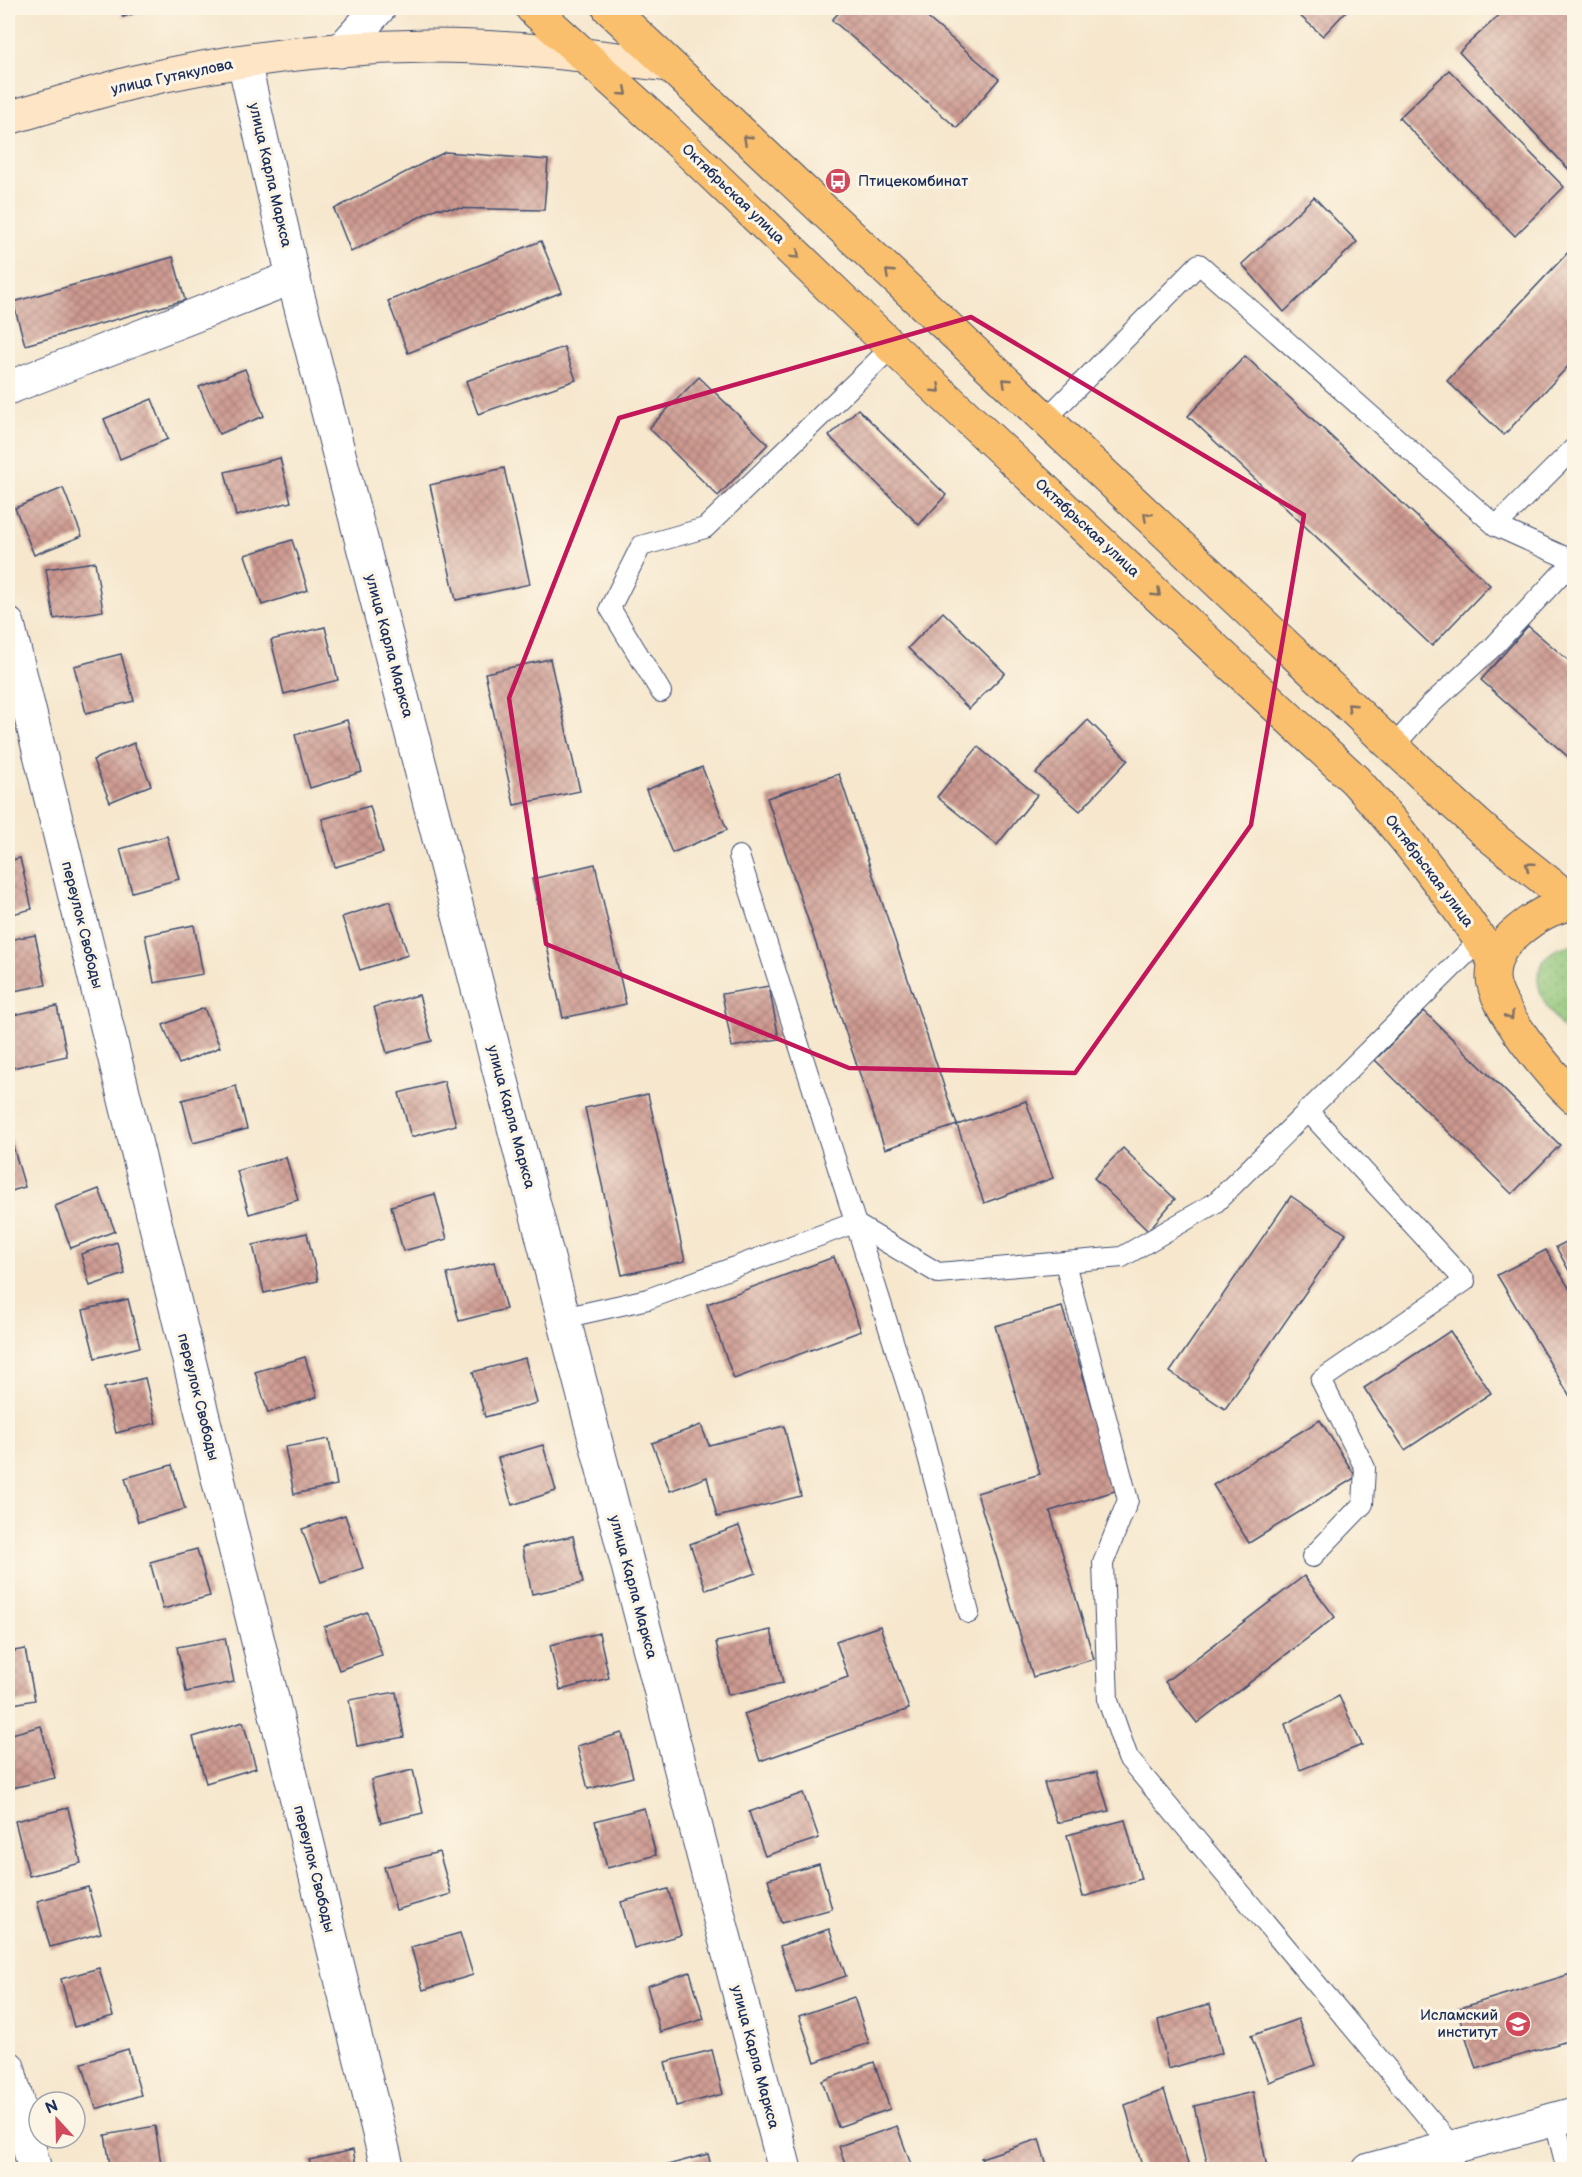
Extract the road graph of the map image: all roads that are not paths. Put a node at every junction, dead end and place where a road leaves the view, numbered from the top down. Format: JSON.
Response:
{"nodes":[{"id":1,"x":379,"y":8,"type":"edge"},
{"id":2,"x":532,"y":8,"type":"edge"},
{"id":3,"x":609,"y":8,"type":"edge"},
{"id":4,"x":340,"y":51,"type":"junction"},
{"id":5,"x":580,"y":53,"type":"junction"},
{"id":6,"x":244,"y":62,"type":"junction"},
{"id":7,"x":668,"y":65,"type":"junction"},
{"id":8,"x":8,"y":118,"type":"edge"},
{"id":9,"x":293,"y":277,"type":"junction"},
{"id":10,"x":892,"y":347,"type":"junction"},
{"id":11,"x":8,"y":387,"type":"edge"},
{"id":12,"x":1045,"y":420,"type":"junction"},
{"id":13,"x":1575,"y":448,"type":"edge"},
{"id":14,"x":1496,"y":526,"type":"junction"},
{"id":15,"x":1575,"y":561,"type":"edge"},
{"id":16,"x":1575,"y":571,"type":"edge"},
{"id":17,"x":8,"y":624,"type":"edge"},
{"id":18,"x":661,"y":692,"type":"dead end"},
{"id":19,"x":1393,"y":747,"type":"junction"},
{"id":20,"x":739,"y":856,"type":"dead end"},
{"id":21,"x":1575,"y":903,"type":"edge"},
{"id":22,"x":1488,"y":951,"type":"junction"},
{"id":23,"x":1575,"y":1097,"type":"edge"},
{"id":24,"x":1307,"y":1110,"type":"junction"},
{"id":25,"x":854,"y":1223,"type":"junction"},
{"id":26,"x":1065,"y":1263,"type":"junction"},
{"id":27,"x":563,"y":1318,"type":"junction"},
{"id":28,"x":1312,"y":1557,"type":"dead end"},
{"id":29,"x":969,"y":1613,"type":"dead end"},
{"id":30,"x":8,"y":2067,"type":"edge"},
{"id":31,"x":1564,"y":2116,"type":"edge"},
{"id":32,"x":1451,"y":2145,"type":"junction"},
{"id":33,"x":35,"y":2169,"type":"edge"},
{"id":34,"x":388,"y":2169,"type":"edge"},
{"id":35,"x":785,"y":2169,"type":"edge"},
{"id":36,"x":1369,"y":2169,"type":"edge"},
{"id":37,"x":1567,"y":2169,"type":"edge"}],
"edges":[{"from":1,"to":4,"type":"street"},
{"from":2,"to":5,"type":"main road","name":"Октябрьская улица"},
{"from":3,"to":7,"type":"main road"},
{"from":4,"to":5,"type":"main road","name":"улица Гутякулова"},
{"from":4,"to":6,"type":"main road","name":"улица Гутякулова"},
{"from":5,"to":7,"type":"main road","name":"улица Гутякулова"},
{"from":5,"to":10,"type":"main road","name":"Октябрьская улица","one_way":true},
{"from":6,"to":8,"type":"main road","name":"улица Гутякулова"},
{"from":6,"to":9,"type":"street","name":"улица Карла Маркса"},
{"from":12,"to":7,"type":"main road","one_way":true},
{"from":9,"to":11,"type":"street"},
{"from":9,"to":27,"type":"street","name":"улица Карла Маркса"},
{"from":10,"to":18,"type":"lane"},
{"from":10,"to":22,"type":"main road","name":"Октябрьская улица","one_way":true},
{"from":12,"to":14,"type":"lane"},
{"from":19,"to":12,"type":"main road","one_way":true},
{"from":13,"to":14,"type":"lane"},
{"from":14,"to":15,"type":"lane"},
{"from":16,"to":19,"type":"lane"},
{"from":17,"to":34,"type":"street","name":"переулок Свободы"},
{"from":21,"to":19,"type":"main road","one_way":true},
{"from":20,"to":25,"type":"lane"},
{"from":21,"to":22,"type":"main road"},
{"from":22,"to":23,"type":"main road","one_way":true},
{"from":22,"to":24,"type":"lane"},
{"from":24,"to":26,"type":"lane"},
{"from":24,"to":28,"type":"lane"},
{"from":25,"to":26,"type":"lane"},
{"from":25,"to":27,"type":"lane"},
{"from":25,"to":29,"type":"lane"},
{"from":26,"to":32,"type":"lane"},
{"from":27,"to":35,"type":"street","name":"улица Карла Маркса"},
{"from":30,"to":33,"type":"street"},
{"from":31,"to":32,"type":"street"},
{"from":31,"to":37,"type":"lane"},
{"from":32,"to":36,"type":"street"}]}
